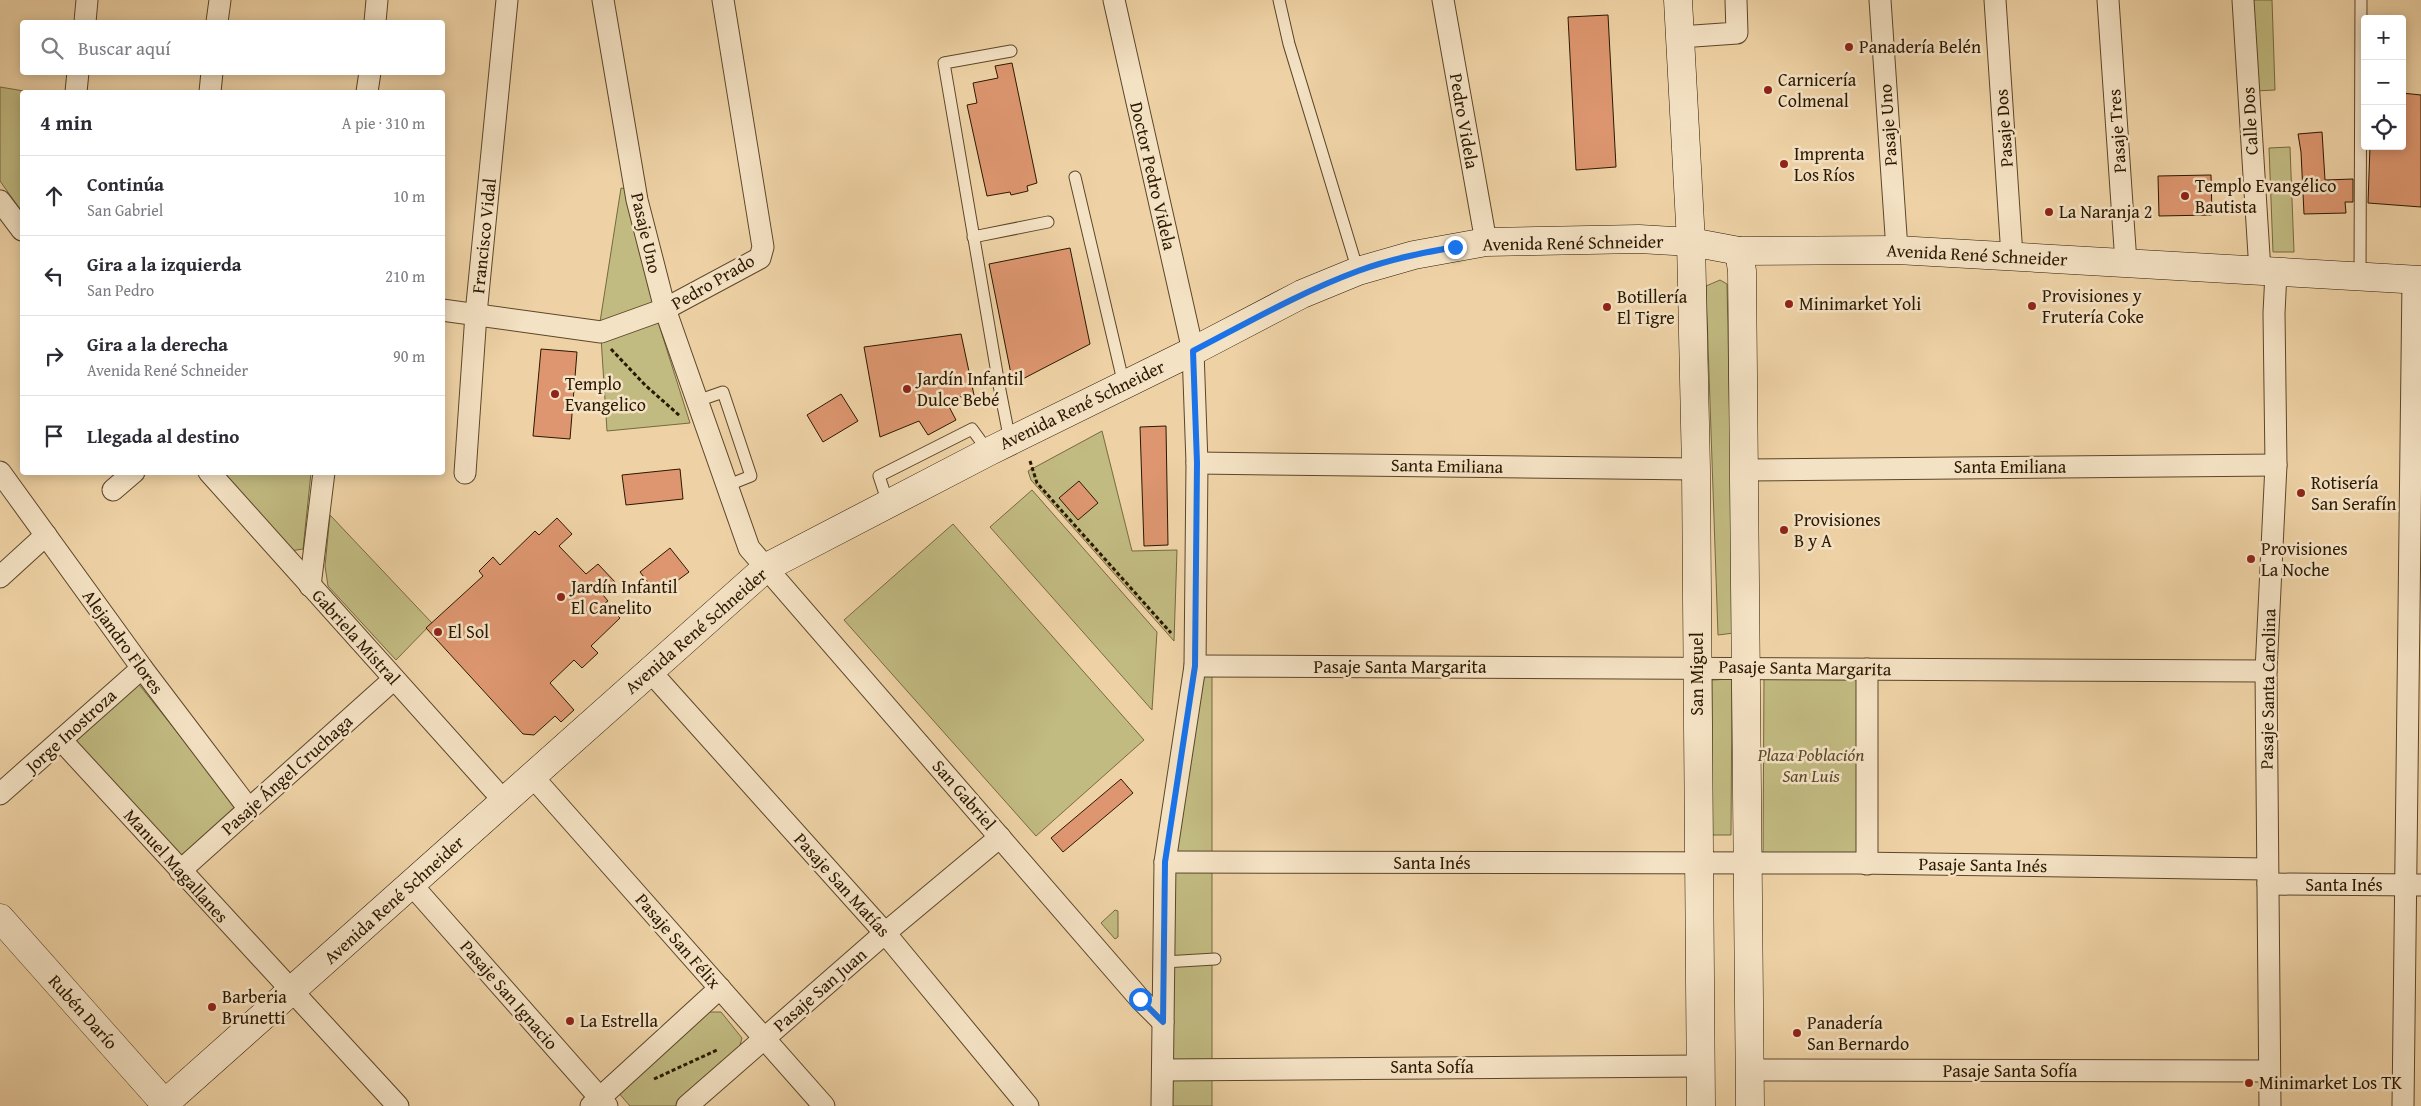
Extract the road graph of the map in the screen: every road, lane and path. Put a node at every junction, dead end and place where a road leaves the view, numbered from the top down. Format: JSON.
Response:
{"nodes":[{"id":1,"x":87,"y":0,"type":"edge"},
{"id":2,"x":220,"y":0,"type":"edge"},
{"id":3,"x":378,"y":0,"type":"edge"},
{"id":4,"x":507,"y":0,"type":"edge"},
{"id":5,"x":603,"y":0,"type":"edge"},
{"id":6,"x":723,"y":0,"type":"edge"},
{"id":7,"x":1114,"y":0,"type":"edge"},
{"id":8,"x":1279,"y":0,"type":"edge"},
{"id":9,"x":1443,"y":0,"type":"edge"},
{"id":10,"x":1678,"y":0,"type":"edge"},
{"id":11,"x":1736,"y":0,"type":"edge"},
{"id":12,"x":1880,"y":0,"type":"edge"},
{"id":13,"x":1996,"y":0,"type":"edge"},
{"id":14,"x":2108,"y":0,"type":"edge"},
{"id":15,"x":2243,"y":0,"type":"edge"},
{"id":16,"x":2361,"y":1,"type":"edge"},
{"id":17,"x":84,"y":20,"type":"edge"},
{"id":18,"x":217,"y":20,"type":"edge"},
{"id":19,"x":375,"y":20,"type":"edge"},
{"id":20,"x":1680,"y":37,"type":"junction"},
{"id":21,"x":1011,"y":51,"type":"dead end"},
{"id":22,"x":78,"y":75,"type":"edge"},
{"id":23,"x":212,"y":75,"type":"edge"},
{"id":24,"x":370,"y":75,"type":"edge"},
{"id":25,"x":76,"y":90,"type":"edge"},
{"id":26,"x":210,"y":90,"type":"edge"},
{"id":27,"x":367,"y":90,"type":"edge"},
{"id":28,"x":1075,"y":177,"type":"dead end"},
{"id":29,"x":0,"y":201,"type":"edge"},
{"id":30,"x":1048,"y":222,"type":"dead end"},
{"id":31,"x":20,"y":227,"type":"edge"},
{"id":32,"x":973,"y":237,"type":"junction"},
{"id":33,"x":1486,"y":242,"type":"junction"},
{"id":34,"x":1691,"y":242,"type":"junction"},
{"id":35,"x":1897,"y":250,"type":"junction"},
{"id":36,"x":1739,"y":251,"type":"junction"},
{"id":37,"x":2012,"y":256,"type":"junction"},
{"id":38,"x":2126,"y":263,"type":"junction"},
{"id":39,"x":1358,"y":271,"type":"junction"},
{"id":40,"x":2268,"y":272,"type":"junction"},
{"id":41,"x":2360,"y":277,"type":"junction"},
{"id":42,"x":2417,"y":280,"type":"edge"},
{"id":43,"x":665,"y":309,"type":"junction"},
{"id":44,"x":445,"y":310,"type":"edge"},
{"id":45,"x":476,"y":314,"type":"junction"},
{"id":46,"x":601,"y":332,"type":"junction"},
{"id":47,"x":1193,"y":351,"type":"junction"},
{"id":48,"x":1124,"y":385,"type":"junction"},
{"id":49,"x":697,"y":401,"type":"junction"},
{"id":50,"x":709,"y":436,"type":"junction"},
{"id":51,"x":999,"y":446,"type":"junction"},
{"id":52,"x":1030,"y":460,"type":"dead end"},
{"id":53,"x":1197,"y":463,"type":"junction"},
{"id":54,"x":2276,"y":466,"type":"junction"},
{"id":55,"x":1696,"y":469,"type":"junction"},
{"id":56,"x":1744,"y":470,"type":"junction"},
{"id":57,"x":0,"y":472,"type":"edge"},
{"id":58,"x":466,"y":473,"type":"dead end"},
{"id":59,"x":130,"y":475,"type":"edge"},
{"id":60,"x":212,"y":475,"type":"edge"},
{"id":61,"x":324,"y":475,"type":"edge"},
{"id":62,"x":726,"y":486,"type":"junction"},
{"id":63,"x":113,"y":490,"type":"dead end"},
{"id":64,"x":46,"y":535,"type":"junction"},
{"id":65,"x":767,"y":566,"type":"junction"},
{"id":66,"x":0,"y":577,"type":"edge"},
{"id":67,"x":310,"y":586,"type":"junction"},
{"id":68,"x":1171,"y":633,"type":"dead end"},
{"id":69,"x":1195,"y":666,"type":"junction"},
{"id":70,"x":1696,"y":667,"type":"junction"},
{"id":71,"x":142,"y":668,"type":"junction"},
{"id":72,"x":1746,"y":668,"type":"junction"},
{"id":73,"x":1868,"y":669,"type":"junction"},
{"id":74,"x":649,"y":670,"type":"junction"},
{"id":75,"x":2266,"y":671,"type":"junction"},
{"id":76,"x":394,"y":679,"type":"junction"},
{"id":77,"x":62,"y":740,"type":"junction"},
{"id":78,"x":532,"y":776,"type":"junction"},
{"id":79,"x":0,"y":794,"type":"edge"},
{"id":80,"x":504,"y":801,"type":"junction"},
{"id":81,"x":249,"y":809,"type":"junction"},
{"id":82,"x":1000,"y":837,"type":"junction"},
{"id":83,"x":1165,"y":862,"type":"junction"},
{"id":84,"x":1698,"y":864,"type":"junction"},
{"id":85,"x":1748,"y":864,"type":"junction"},
{"id":86,"x":1867,"y":864,"type":"junction"},
{"id":87,"x":180,"y":872,"type":"junction"},
{"id":88,"x":2268,"y":877,"type":"junction"},
{"id":89,"x":411,"y":884,"type":"junction"},
{"id":90,"x":2413,"y":885,"type":"edge"},
{"id":91,"x":0,"y":918,"type":"edge"},
{"id":92,"x":885,"y":933,"type":"junction"},
{"id":93,"x":1215,"y":959,"type":"dead end"},
{"id":94,"x":1164,"y":962,"type":"junction"},
{"id":95,"x":720,"y":988,"type":"junction"},
{"id":96,"x":291,"y":992,"type":"junction"},
{"id":97,"x":1163,"y":1022,"type":"junction"},
{"id":98,"x":765,"y":1039,"type":"junction"},
{"id":99,"x":725,"y":1046,"type":"dead end"},
{"id":100,"x":1701,"y":1066,"type":"junction"},
{"id":101,"x":1162,"y":1070,"type":"junction"},
{"id":102,"x":1750,"y":1070,"type":"junction"},
{"id":103,"x":2269,"y":1071,"type":"junction"},
{"id":104,"x":647,"y":1082,"type":"dead end"},
{"id":105,"x":599,"y":1103,"type":"edge"},
{"id":106,"x":1158,"y":1103,"type":"edge"},
{"id":107,"x":164,"y":1105,"type":"edge"},
{"id":108,"x":398,"y":1106,"type":"edge"},
{"id":109,"x":687,"y":1106,"type":"edge"},
{"id":110,"x":824,"y":1106,"type":"edge"},
{"id":111,"x":1028,"y":1106,"type":"edge"},
{"id":112,"x":1701,"y":1106,"type":"edge"},
{"id":113,"x":1750,"y":1106,"type":"edge"},
{"id":114,"x":2270,"y":1106,"type":"edge"},
{"id":115,"x":2403,"y":1106,"type":"edge"}],
"edges":[{"from":1,"to":17,"type":"street"},
{"from":2,"to":18,"type":"street"},
{"from":3,"to":19,"type":"street"},
{"from":4,"to":45,"type":"street","name":"Francisco Vidal"},
{"from":5,"to":43,"type":"street","name":"Pasaje Uno"},
{"from":6,"to":43,"type":"street","name":"Pedro Prado"},
{"from":7,"to":47,"type":"street","name":"Doctor Pedro Videla"},
{"from":8,"to":39,"type":"lane"},
{"from":9,"to":33,"type":"street","name":"Pedro Videla"},
{"from":10,"to":20,"type":"main road","name":"San Miguel"},
{"from":11,"to":20,"type":"street"},
{"from":12,"to":35,"type":"street","name":"Pasaje Uno"},
{"from":13,"to":37,"type":"street","name":"Pasaje Dos"},
{"from":14,"to":38,"type":"street","name":"Pasaje Tres"},
{"from":15,"to":40,"type":"street","name":"Calle Dos"},
{"from":16,"to":41,"type":"lane"},
{"from":20,"to":34,"type":"main road","name":"San Miguel"},
{"from":21,"to":32,"type":"lane"},
{"from":22,"to":25,"type":"street"},
{"from":23,"to":26,"type":"street"},
{"from":24,"to":27,"type":"street"},
{"from":28,"to":48,"type":"lane"},
{"from":29,"to":31,"type":"street"},
{"from":30,"to":32,"type":"lane"},
{"from":32,"to":51,"type":"lane"},
{"from":33,"to":34,"type":"main road","name":"Avenida René Schneider"},
{"from":33,"to":39,"type":"main road","name":"Avenida René Schneider"},
{"from":34,"to":36,"type":"main road","name":"Avenida René Schneider"},
{"from":34,"to":55,"type":"main road","name":"San Miguel"},
{"from":35,"to":36,"type":"main road","name":"Avenida René Schneider"},
{"from":35,"to":37,"type":"main road","name":"Avenida René Schneider"},
{"from":36,"to":56,"type":"main road"},
{"from":37,"to":38,"type":"main road","name":"Avenida René Schneider"},
{"from":38,"to":40,"type":"main road","name":"Avenida René Schneider"},
{"from":39,"to":47,"type":"main road","name":"Avenida René Schneider"},
{"from":40,"to":41,"type":"main road","name":"Avenida René Schneider"},
{"from":40,"to":54,"type":"street","name":"Pasaje Santa Carolina"},
{"from":41,"to":42,"type":"main road","name":"Avenida René Schneider"},
{"from":42,"to":90,"type":"street"},
{"from":43,"to":46,"type":"street","name":"Pedro Prado"},
{"from":43,"to":49,"type":"street","name":"Pasaje Uno"},
{"from":44,"to":45,"type":"street","name":"Pedro Prado"},
{"from":45,"to":46,"type":"street","name":"Pedro Prado"},
{"from":45,"to":58,"type":"street","name":"Francisco Vidal"},
{"from":46,"to":50,"type":"path"},
{"from":47,"to":48,"type":"main road","name":"Avenida René Schneider"},
{"from":47,"to":53,"type":"street","name":"Doctor Pedro Videla"},
{"from":48,"to":51,"type":"main road","name":"Avenida René Schneider"},
{"from":49,"to":50,"type":"street","name":"Pasaje Uno"},
{"from":49,"to":62,"type":"lane"},
{"from":50,"to":62,"type":"street","name":"Pasaje Uno"},
{"from":51,"to":65,"type":"main road","name":"Avenida René Schneider"},
{"from":52,"to":68,"type":"path"},
{"from":53,"to":55,"type":"street","name":"Santa Emiliana"},
{"from":53,"to":69,"type":"street","name":"Doctor Pedro Videla"},
{"from":54,"to":56,"type":"street","name":"Santa Emiliana"},
{"from":54,"to":75,"type":"street","name":"Pasaje Santa Carolina"},
{"from":55,"to":70,"type":"main road","name":"San Miguel"},
{"from":56,"to":72,"type":"main road"},
{"from":57,"to":64,"type":"street","name":"Alejandro Flores"},
{"from":59,"to":63,"type":"street"},
{"from":60,"to":67,"type":"street","name":"Gabriela Mistral"},
{"from":61,"to":67,"type":"street"},
{"from":62,"to":65,"type":"street","name":"Pasaje Uno"},
{"from":64,"to":66,"type":"street"},
{"from":64,"to":71,"type":"street","name":"Alejandro Flores"},
{"from":65,"to":74,"type":"main road","name":"Avenida René Schneider"},
{"from":65,"to":82,"type":"street","name":"San Gabriel"},
{"from":67,"to":76,"type":"street","name":"Gabriela Mistral"},
{"from":69,"to":70,"type":"street","name":"Pasaje Santa Margarita"},
{"from":69,"to":83,"type":"street","name":"Doctor Pedro Videla"},
{"from":70,"to":72,"type":"street","name":"Pasaje Santa Margarita"},
{"from":70,"to":84,"type":"main road","name":"San Miguel"},
{"from":71,"to":77,"type":"street","name":"Jorge Inostroza"},
{"from":71,"to":81,"type":"street","name":"Alejandro Flores"},
{"from":72,"to":73,"type":"street","name":"Pasaje Santa Margarita"},
{"from":72,"to":85,"type":"main road"},
{"from":73,"to":75,"type":"street","name":"Pasaje Santa Margarita"},
{"from":73,"to":86,"type":"street"},
{"from":74,"to":78,"type":"main road","name":"Avenida René Schneider"},
{"from":74,"to":92,"type":"street","name":"Pasaje San Matías"},
{"from":75,"to":88,"type":"street","name":"Pasaje Santa Carolina"},
{"from":76,"to":80,"type":"street","name":"Gabriela Mistral"},
{"from":76,"to":81,"type":"street","name":"Pasaje Ángel Cruchaga"},
{"from":77,"to":79,"type":"street","name":"Jorge Inostroza"},
{"from":77,"to":87,"type":"street","name":"Manuel Magallanes"},
{"from":78,"to":80,"type":"main road","name":"Avenida René Schneider"},
{"from":78,"to":95,"type":"street","name":"Pasaje San Félix"},
{"from":80,"to":89,"type":"main road","name":"Avenida René Schneider"},
{"from":81,"to":87,"type":"street","name":"Pasaje Ángel Cruchaga"},
{"from":82,"to":92,"type":"street","name":"Pasaje San Juan"},
{"from":82,"to":97,"type":"street","name":"San Gabriel"},
{"from":83,"to":84,"type":"street","name":"Santa Inés"},
{"from":83,"to":94,"type":"street","name":"Doctor Pedro Videla"},
{"from":84,"to":85,"type":"street","name":"Pasaje Santa Inés"},
{"from":84,"to":100,"type":"main road","name":"San Miguel"},
{"from":85,"to":86,"type":"street","name":"Pasaje Santa Inés"},
{"from":85,"to":102,"type":"main road"},
{"from":86,"to":88,"type":"street","name":"Pasaje Santa Inés"},
{"from":87,"to":96,"type":"street","name":"Manuel Magallanes"},
{"from":88,"to":90,"type":"street","name":"Santa Inés"},
{"from":88,"to":103,"type":"street","name":"Pasaje Santa Carolina"},
{"from":89,"to":96,"type":"main road","name":"Avenida René Schneider"},
{"from":89,"to":105,"type":"street","name":"Pasaje San Ignacio"},
{"from":90,"to":115,"type":"street"},
{"from":91,"to":107,"type":"main road","name":"Rubén Darío"},
{"from":92,"to":98,"type":"street","name":"Pasaje San Juan"},
{"from":92,"to":111,"type":"street","name":"Pasaje San Matías"},
{"from":93,"to":94,"type":"lane"},
{"from":94,"to":97,"type":"street","name":"Doctor Pedro Videla"},
{"from":95,"to":98,"type":"street","name":"Pasaje San Félix"},
{"from":95,"to":105,"type":"street"},
{"from":96,"to":107,"type":"main road","name":"Avenida René Schneider"},
{"from":96,"to":108,"type":"street","name":"Manuel Magallanes"},
{"from":97,"to":101,"type":"street","name":"Doctor Pedro Videla"},
{"from":98,"to":109,"type":"street","name":"Pasaje San Juan"},
{"from":98,"to":110,"type":"street","name":"Pasaje San Félix"},
{"from":99,"to":104,"type":"path"},
{"from":100,"to":101,"type":"street","name":"Santa Sofía"},
{"from":100,"to":112,"type":"main road","name":"San Miguel"},
{"from":101,"to":106,"type":"street","name":"Doctor Pedro Videla"},
{"from":102,"to":103,"type":"street","name":"Pasaje Santa Sofía"},
{"from":102,"to":113,"type":"main road"},
{"from":103,"to":114,"type":"street","name":"Pasaje Santa Carolina"}]}
